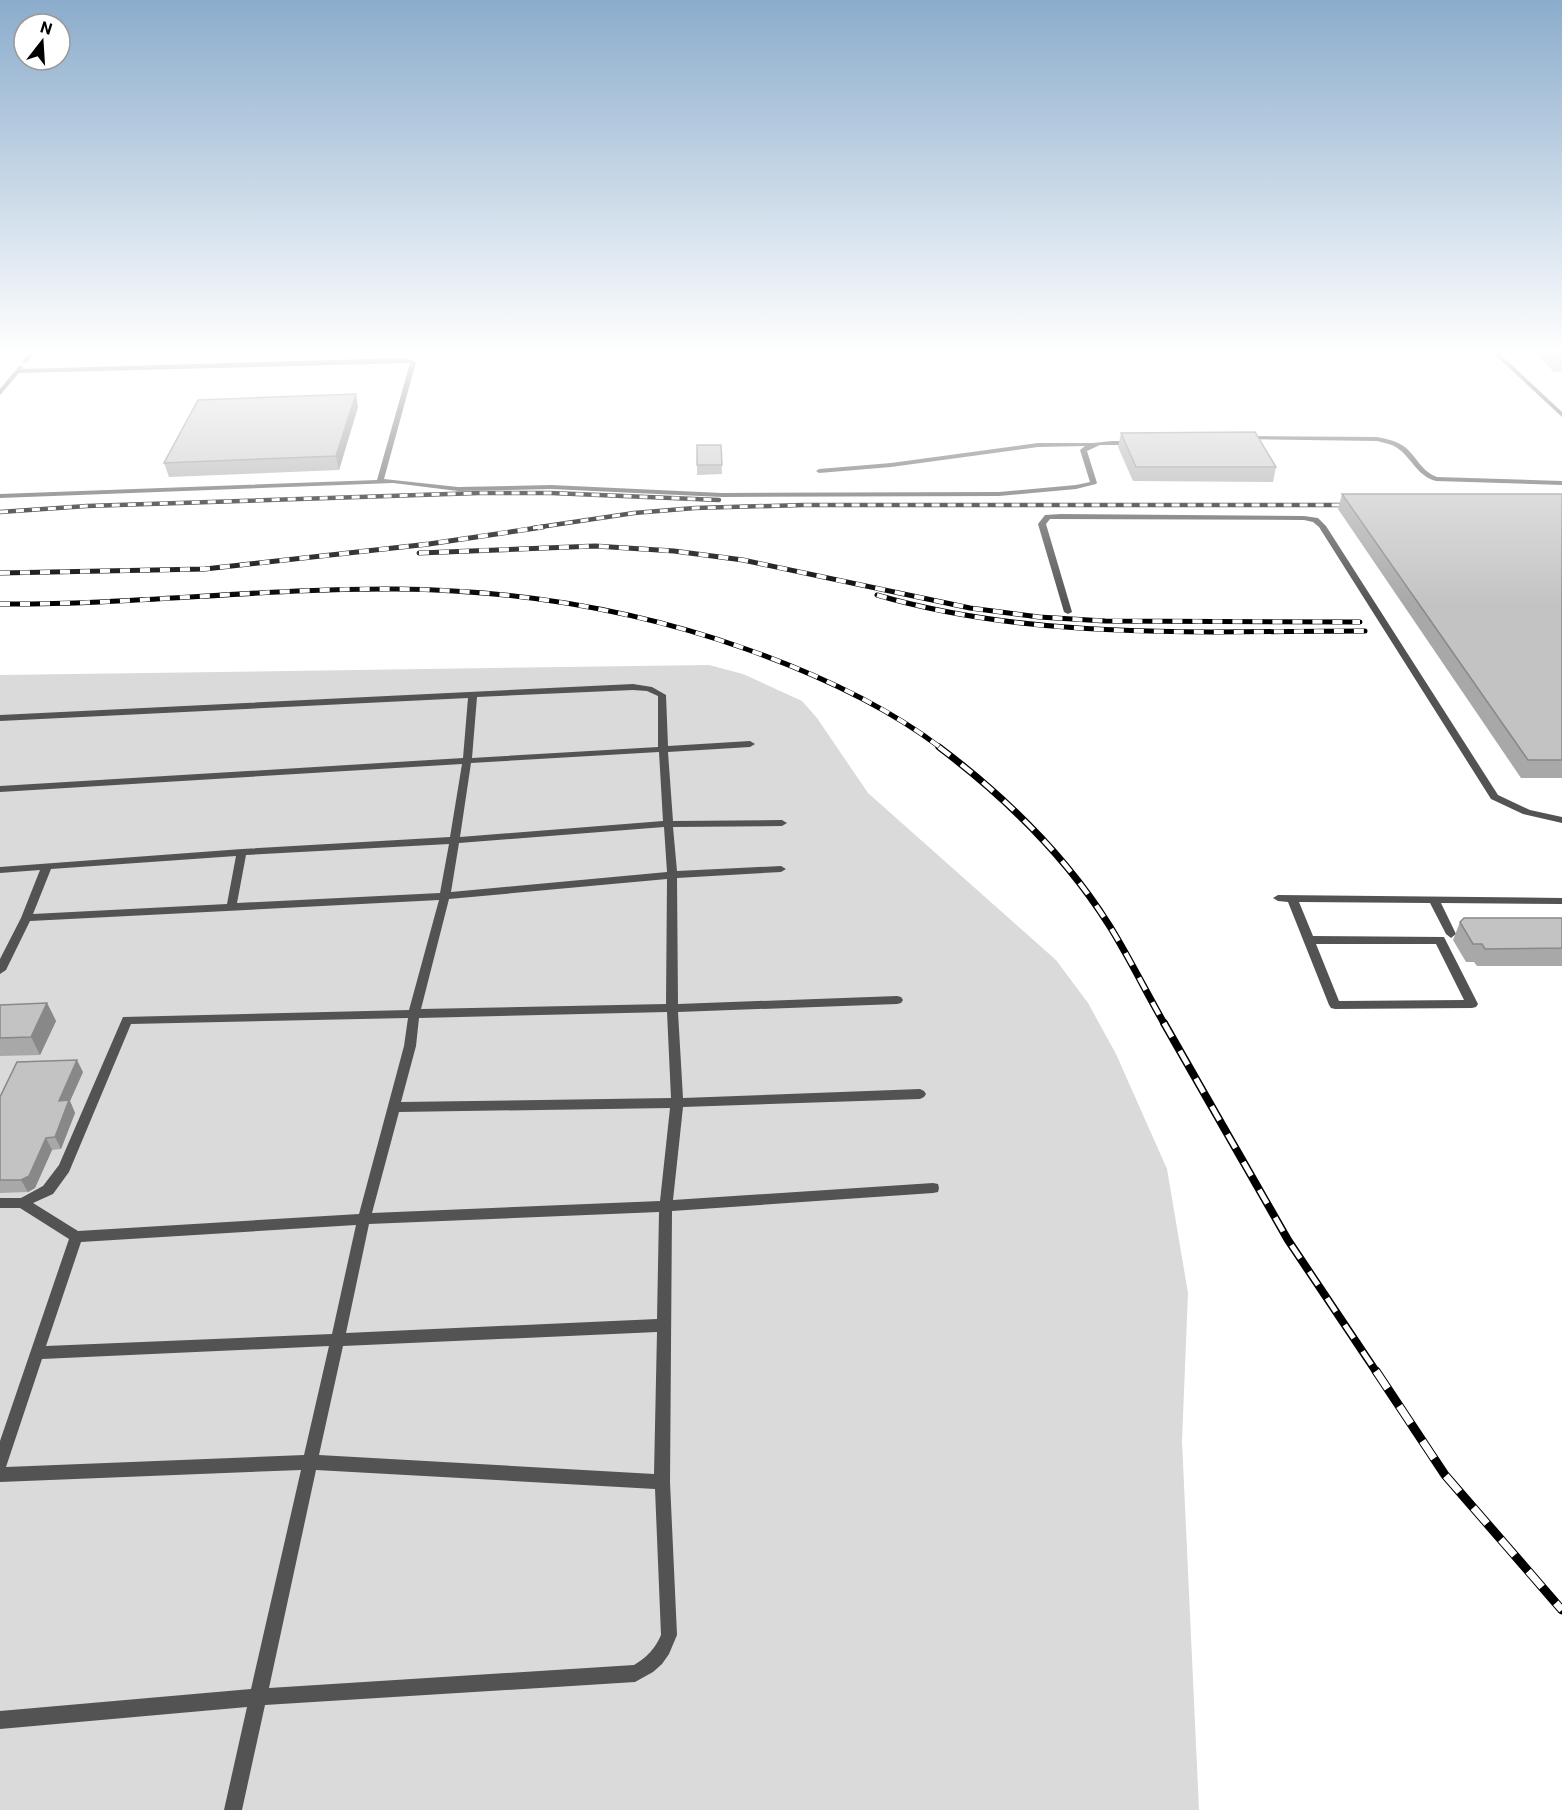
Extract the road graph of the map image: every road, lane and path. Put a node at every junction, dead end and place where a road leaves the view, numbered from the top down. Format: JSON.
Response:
{"nodes":[{"id":1,"x":392,"y":437,"type":"edge"},
{"id":2,"x":1232,"y":438,"type":"edge"},
{"id":3,"x":1135,"y":443,"type":"edge"},
{"id":4,"x":1095,"y":444,"type":"junction"},
{"id":5,"x":819,"y":471,"type":"dead end"},
{"id":6,"x":380,"y":482,"type":"junction"},
{"id":7,"x":1562,"y":483,"type":"edge"},
{"id":8,"x":0,"y":496,"type":"edge"},
{"id":9,"x":1068,"y":612,"type":"dead end"},
{"id":10,"x":473,"y":695,"type":"junction"},
{"id":11,"x":0,"y":718,"type":"edge"},
{"id":12,"x":750,"y":744,"type":"dead end"},
{"id":13,"x":663,"y":750,"type":"junction"},
{"id":14,"x":467,"y":762,"type":"junction"},
{"id":15,"x":0,"y":789,"type":"edge"},
{"id":16,"x":1562,"y":820,"type":"edge"},
{"id":17,"x":783,"y":823,"type":"dead end"},
{"id":18,"x":669,"y":824,"type":"junction"},
{"id":19,"x":456,"y":840,"type":"junction"},
{"id":20,"x":242,"y":852,"type":"junction"},
{"id":21,"x":47,"y":866,"type":"junction"},
{"id":22,"x":782,"y":869,"type":"dead end"},
{"id":23,"x":0,"y":870,"type":"edge"},
{"id":24,"x":672,"y":875,"type":"junction"},
{"id":25,"x":446,"y":896,"type":"junction"},
{"id":26,"x":1278,"y":898,"type":"dead end"},
{"id":27,"x":1292,"y":898,"type":"junction"},
{"id":28,"x":1434,"y":900,"type":"junction"},
{"id":29,"x":1562,"y":901,"type":"edge"},
{"id":30,"x":231,"y":908,"type":"junction"},
{"id":31,"x":26,"y":918,"type":"junction"},
{"id":32,"x":1451,"y":934,"type":"dead end"},
{"id":33,"x":1309,"y":940,"type":"junction"},
{"id":34,"x":0,"y":970,"type":"edge"},
{"id":35,"x":897,"y":1000,"type":"dead end"},
{"id":36,"x":672,"y":1008,"type":"junction"},
{"id":37,"x":414,"y":1013,"type":"junction"},
{"id":38,"x":920,"y":1094,"type":"dead end"},
{"id":39,"x":677,"y":1103,"type":"junction"},
{"id":40,"x":394,"y":1107,"type":"junction"},
{"id":41,"x":933,"y":1188,"type":"dead end"},
{"id":42,"x":0,"y":1203,"type":"edge"},
{"id":43,"x":22,"y":1203,"type":"junction"},
{"id":44,"x":666,"y":1206,"type":"junction"},
{"id":45,"x":364,"y":1219,"type":"junction"},
{"id":46,"x":76,"y":1238,"type":"junction"},
{"id":47,"x":665,"y":1325,"type":"junction"},
{"id":48,"x":338,"y":1339,"type":"junction"},
{"id":49,"x":37,"y":1353,"type":"junction"},
{"id":50,"x":310,"y":1462,"type":"junction"},
{"id":51,"x":0,"y":1463,"type":"edge"},
{"id":52,"x":0,"y":1475,"type":"edge"},
{"id":53,"x":662,"y":1482,"type":"junction"},
{"id":54,"x":260,"y":1697,"type":"junction"},
{"id":55,"x":0,"y":1720,"type":"edge"},
{"id":56,"x":233,"y":1810,"type":"edge"}],
"edges":[{"from":1,"to":6,"type":"lane"},
{"from":2,"to":7,"type":"lane"},
{"from":3,"to":4,"type":"lane"},
{"from":4,"to":5,"type":"lane"},
{"from":4,"to":6,"type":"lane"},
{"from":6,"to":8,"type":"lane"},
{"from":9,"to":16,"type":"lane"},
{"from":10,"to":11,"type":"lane"},
{"from":10,"to":13,"type":"lane"},
{"from":10,"to":14,"type":"lane"},
{"from":12,"to":13,"type":"lane"},
{"from":13,"to":14,"type":"lane"},
{"from":13,"to":18,"type":"lane"},
{"from":14,"to":15,"type":"lane"},
{"from":14,"to":19,"type":"lane"},
{"from":17,"to":18,"type":"lane"},
{"from":18,"to":19,"type":"lane"},
{"from":18,"to":24,"type":"lane"},
{"from":19,"to":20,"type":"lane"},
{"from":19,"to":25,"type":"lane"},
{"from":20,"to":21,"type":"lane"},
{"from":20,"to":30,"type":"lane"},
{"from":21,"to":23,"type":"lane"},
{"from":21,"to":31,"type":"lane"},
{"from":22,"to":24,"type":"lane"},
{"from":24,"to":25,"type":"lane"},
{"from":24,"to":36,"type":"lane"},
{"from":25,"to":30,"type":"lane"},
{"from":25,"to":37,"type":"lane"},
{"from":26,"to":27,"type":"lane"},
{"from":27,"to":28,"type":"lane"},
{"from":27,"to":33,"type":"lane"},
{"from":28,"to":29,"type":"lane"},
{"from":28,"to":32,"type":"lane"},
{"from":30,"to":31,"type":"lane"},
{"from":31,"to":34,"type":"lane"},
{"from":33,"to":33,"type":"lane"},
{"from":35,"to":36,"type":"lane"},
{"from":36,"to":37,"type":"lane"},
{"from":36,"to":39,"type":"lane"},
{"from":37,"to":40,"type":"lane"},
{"from":37,"to":43,"type":"lane"},
{"from":38,"to":39,"type":"lane"},
{"from":39,"to":40,"type":"lane"},
{"from":39,"to":44,"type":"lane"},
{"from":40,"to":45,"type":"lane"},
{"from":41,"to":44,"type":"lane"},
{"from":42,"to":43,"type":"lane"},
{"from":43,"to":46,"type":"lane"},
{"from":44,"to":45,"type":"lane"},
{"from":44,"to":47,"type":"lane"},
{"from":45,"to":46,"type":"lane"},
{"from":45,"to":48,"type":"lane"},
{"from":46,"to":49,"type":"lane"},
{"from":47,"to":48,"type":"lane"},
{"from":47,"to":53,"type":"lane"},
{"from":48,"to":49,"type":"lane"},
{"from":48,"to":50,"type":"lane"},
{"from":49,"to":51,"type":"lane"},
{"from":50,"to":52,"type":"lane"},
{"from":50,"to":53,"type":"lane"},
{"from":50,"to":54,"type":"lane"},
{"from":53,"to":54,"type":"lane"},
{"from":54,"to":55,"type":"lane"},
{"from":54,"to":56,"type":"lane"}]}
